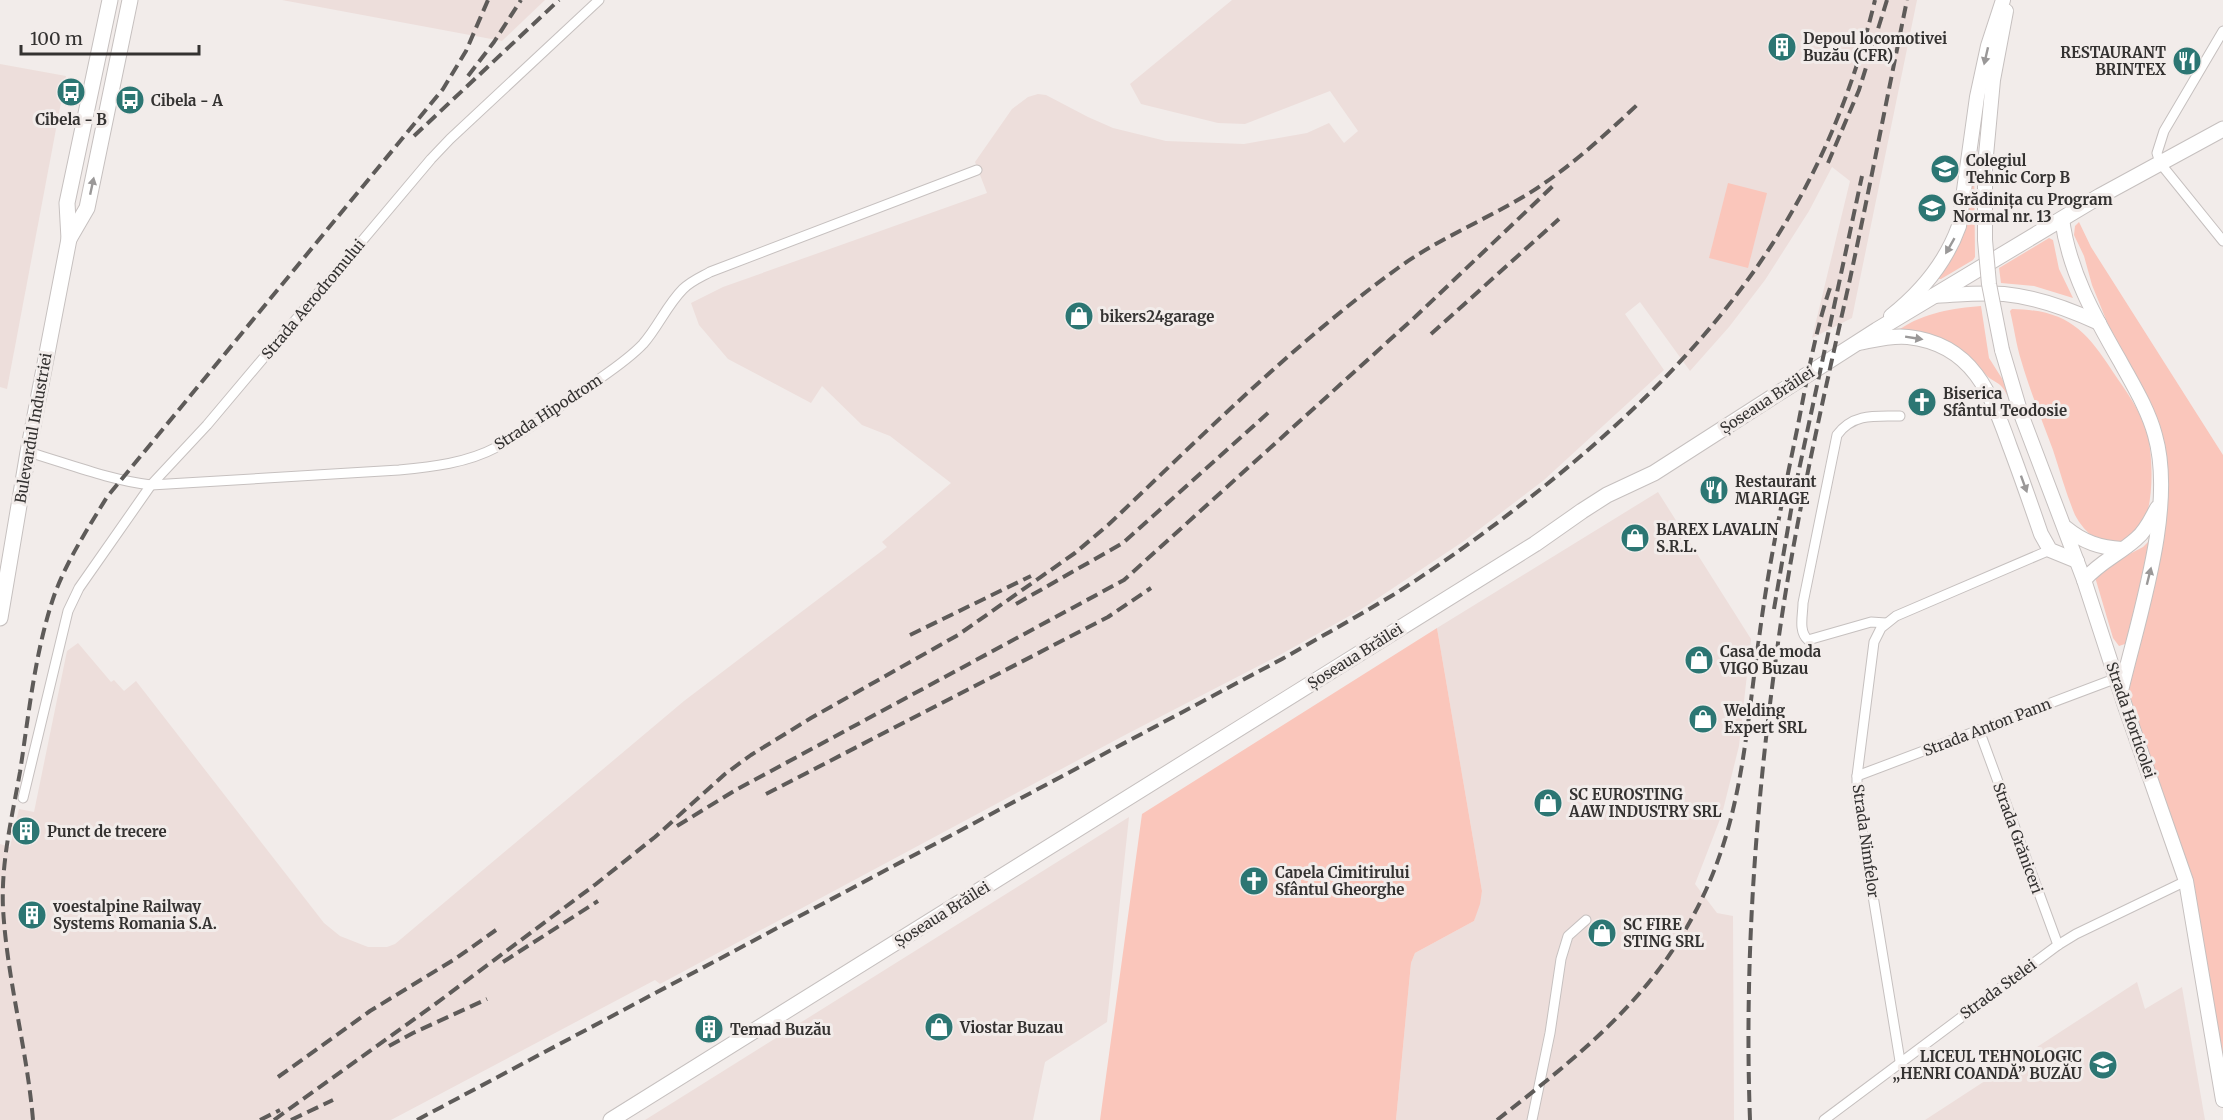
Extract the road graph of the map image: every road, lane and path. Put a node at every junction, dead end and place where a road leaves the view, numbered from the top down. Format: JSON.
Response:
{"nodes":[{"id":1,"x":110,"y":0,"type":"edge"},
{"id":2,"x":130,"y":0,"type":"edge"},
{"id":3,"x":599,"y":0,"type":"edge"},
{"id":4,"x":2003,"y":0,"type":"edge"},
{"id":5,"x":2008,"y":0,"type":"edge"},
{"id":6,"x":2223,"y":31,"type":"edge"},
{"id":7,"x":2223,"y":129,"type":"edge"},
{"id":8,"x":2160,"y":163,"type":"junction"},
{"id":9,"x":977,"y":170,"type":"dead end"},
{"id":10,"x":2062,"y":219,"type":"junction"},
{"id":11,"x":69,"y":239,"type":"junction"},
{"id":12,"x":2223,"y":241,"type":"edge"},
{"id":13,"x":1933,"y":297,"type":"junction"},
{"id":14,"x":2099,"y":323,"type":"junction"},
{"id":15,"x":1856,"y":343,"type":"junction"},
{"id":16,"x":1900,"y":417,"type":"dead end"},
{"id":17,"x":28,"y":452,"type":"junction"},
{"id":18,"x":151,"y":485,"type":"junction"},
{"id":19,"x":2160,"y":500,"type":"junction"},
{"id":20,"x":2066,"y":528,"type":"junction"},
{"id":21,"x":2122,"y":549,"type":"junction"},
{"id":22,"x":2050,"y":550,"type":"junction"},
{"id":23,"x":2077,"y":561,"type":"junction"},
{"id":24,"x":2084,"y":580,"type":"junction"},
{"id":25,"x":0,"y":618,"type":"edge"},
{"id":26,"x":1886,"y":623,"type":"junction"},
{"id":27,"x":2135,"y":632,"type":"junction"},
{"id":28,"x":2108,"y":651,"type":"junction"},
{"id":29,"x":2117,"y":678,"type":"junction"},
{"id":30,"x":2121,"y":693,"type":"junction"},
{"id":31,"x":1979,"y":730,"type":"junction"},
{"id":32,"x":1857,"y":776,"type":"junction"},
{"id":33,"x":23,"y":798,"type":"dead end"},
{"id":34,"x":2186,"y":881,"type":"junction"},
{"id":35,"x":1586,"y":920,"type":"dead end"},
{"id":36,"x":2058,"y":945,"type":"junction"},
{"id":37,"x":1900,"y":1061,"type":"junction"},
{"id":38,"x":2223,"y":1100,"type":"edge"},
{"id":39,"x":611,"y":1120,"type":"edge"},
{"id":40,"x":1532,"y":1120,"type":"edge"},
{"id":41,"x":1824,"y":1120,"type":"edge"}],
"edges":[{"from":1,"to":11,"type":"main road","name":"Bulevardul Industriei"},
{"from":11,"to":2,"type":"main road","name":"Bulevardul Industriei","one_way":true},
{"from":3,"to":18,"type":"street","name":"Strada Aerodromului"},
{"from":4,"to":15,"type":"main road","one_way":true},
{"from":5,"to":20,"type":"main road","name":"Strada Horticolei","bridge":true},
{"from":6,"to":8,"type":"street"},
{"from":7,"to":8,"type":"main road","name":"Șoseaua Brăilei"},
{"from":8,"to":10,"type":"main road","name":"Șoseaua Brăilei"},
{"from":8,"to":12,"type":"street"},
{"from":9,"to":18,"type":"street","name":"Strada Hipodrom"},
{"from":10,"to":13,"type":"main road","name":"Șoseaua Brăilei"},
{"from":10,"to":14,"type":"main road"},
{"from":11,"to":17,"type":"main road","name":"Bulevardul Industriei"},
{"from":13,"to":14,"type":"main road"},
{"from":13,"to":15,"type":"main road","name":"Șoseaua Brăilei"},
{"from":14,"to":19,"type":"main road"},
{"from":15,"to":22,"type":"main road","one_way":true},
{"from":15,"to":39,"type":"main road","name":"Șoseaua Brăilei"},
{"from":16,"to":26,"type":"street"},
{"from":17,"to":18,"type":"street","name":"Strada Hipodrom"},
{"from":17,"to":25,"type":"main road","name":"Bulevardul Industriei"},
{"from":18,"to":33,"type":"street","name":"Strada Aerodromului"},
{"from":19,"to":21,"type":"main road"},
{"from":27,"to":19,"type":"main road","one_way":true},
{"from":20,"to":21,"type":"main road"},
{"from":20,"to":23,"type":"main road","name":"Strada Horticolei"},
{"from":21,"to":24,"type":"main road"},
{"from":22,"to":23,"type":"main road"},
{"from":22,"to":26,"type":"street"},
{"from":23,"to":24,"type":"main road","name":"Strada Horticolei"},
{"from":24,"to":28,"type":"main road","name":"Strada Horticolei"},
{"from":26,"to":32,"type":"street","name":"Strada Nimfelor"},
{"from":27,"to":28,"type":"main road"},
{"from":27,"to":30,"type":"main road"},
{"from":28,"to":29,"type":"main road","name":"Strada Horticolei"},
{"from":29,"to":30,"type":"main road","name":"Strada Horticolei"},
{"from":29,"to":31,"type":"street","name":"Strada Anton Pann"},
{"from":30,"to":34,"type":"main road","name":"Strada Horticolei"},
{"from":31,"to":32,"type":"street","name":"Strada Anton Pann"},
{"from":31,"to":36,"type":"street","name":"Strada Grăniceri"},
{"from":32,"to":37,"type":"street","name":"Strada Nimfelor"},
{"from":34,"to":36,"type":"street","name":"Strada Stelei"},
{"from":34,"to":38,"type":"main road","name":"Strada Horticolei"},
{"from":35,"to":40,"type":"street"},
{"from":36,"to":37,"type":"street","name":"Strada Stelei"},
{"from":37,"to":41,"type":"street","name":"Strada Stelei"}]}
